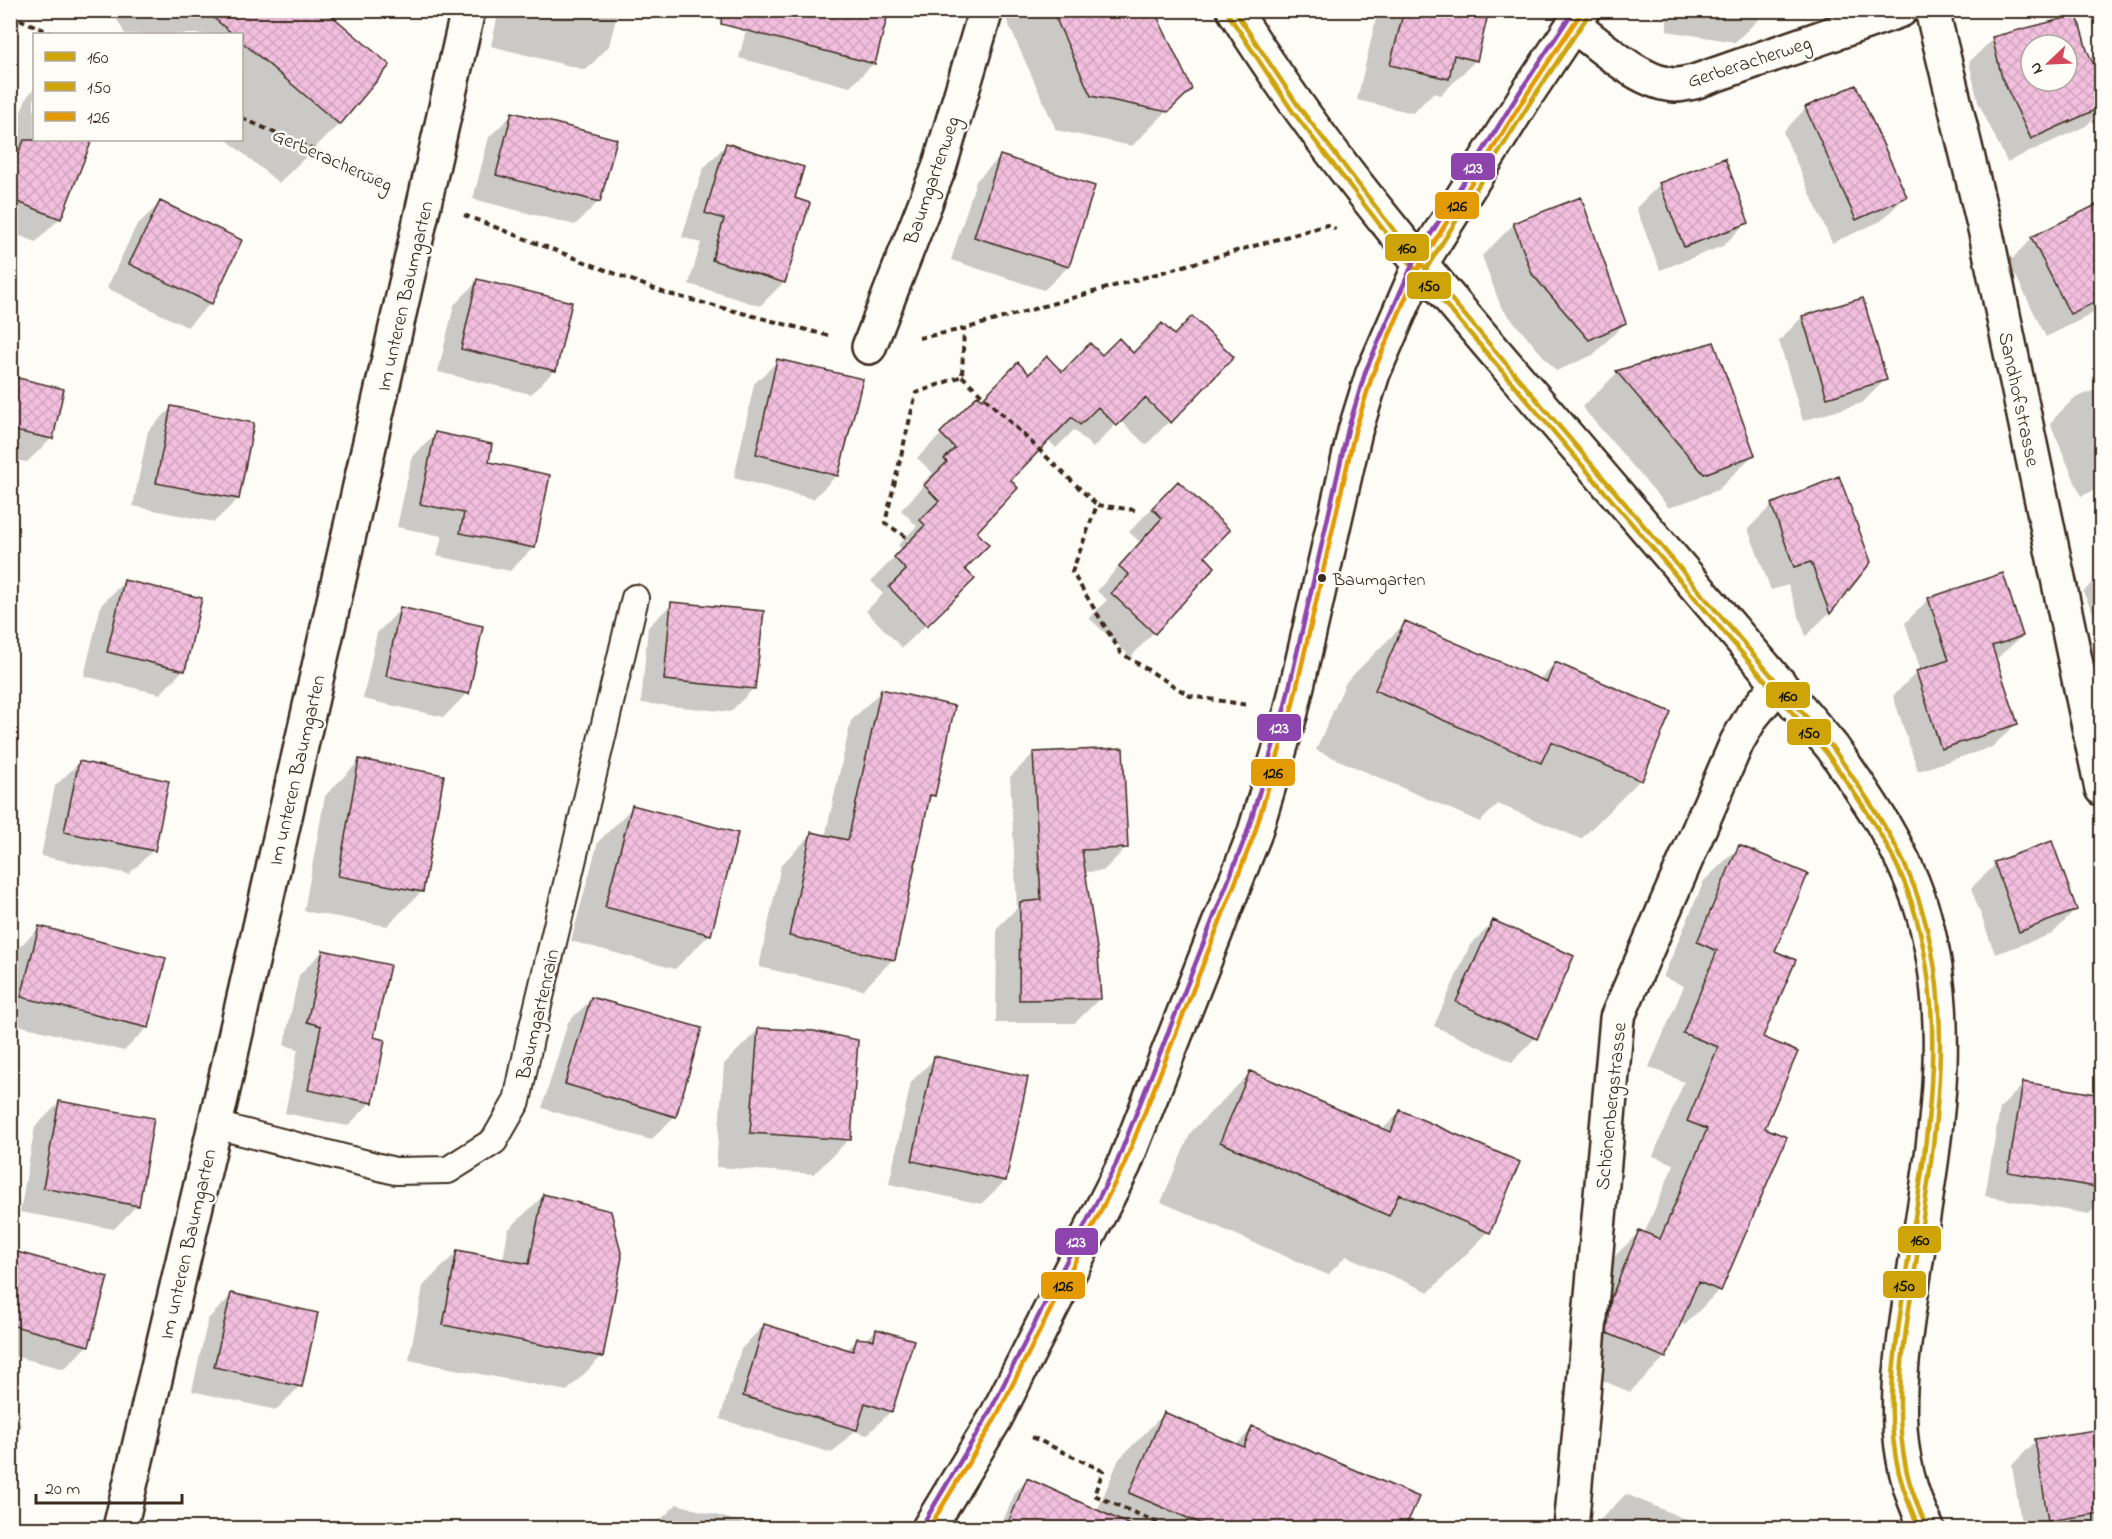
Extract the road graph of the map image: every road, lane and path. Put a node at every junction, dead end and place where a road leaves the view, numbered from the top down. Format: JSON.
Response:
{"nodes":[{"id":1,"x":468,"y":10,"type":"edge"},
{"id":2,"x":986,"y":10,"type":"edge"},
{"id":3,"x":1234,"y":10,"type":"edge"},
{"id":4,"x":1901,"y":10,"type":"edge"},
{"id":5,"x":1932,"y":10,"type":"edge"},
{"id":6,"x":10,"y":15,"type":"edge"},
{"id":7,"x":1578,"y":18,"type":"edge"},
{"id":8,"x":51,"y":33,"type":"edge"},
{"id":9,"x":243,"y":118,"type":"edge"},
{"id":10,"x":425,"y":200,"type":"junction"},
{"id":11,"x":1420,"y":265,"type":"junction"},
{"id":12,"x":964,"y":329,"type":"dead end"},
{"id":13,"x":869,"y":347,"type":"dead end"},
{"id":14,"x":962,"y":376,"type":"junction"},
{"id":15,"x":1097,"y":506,"type":"junction"},
{"id":16,"x":1135,"y":510,"type":"dead end"},
{"id":17,"x":906,"y":537,"type":"dead end"},
{"id":18,"x":635,"y":598,"type":"dead end"},
{"id":19,"x":1779,"y":683,"type":"junction"},
{"id":20,"x":1291,"y":712,"type":"junction"},
{"id":21,"x":2102,"y":789,"type":"edge"},
{"id":22,"x":215,"y":1125,"type":"junction"},
{"id":23,"x":995,"y":1419,"type":"junction"},
{"id":24,"x":120,"y":1528,"type":"edge"},
{"id":25,"x":929,"y":1528,"type":"edge"},
{"id":26,"x":1170,"y":1528,"type":"edge"},
{"id":27,"x":1571,"y":1528,"type":"edge"},
{"id":28,"x":1927,"y":1528,"type":"edge"}],
"edges":[{"from":1,"to":10,"type":"street","name":"Im unteren Baumgarten"},
{"from":2,"to":13,"type":"street","name":"Baumgartenweg"},
{"from":3,"to":11,"type":"street"},
{"from":4,"to":7,"type":"street","name":"Gerberacherweg"},
{"from":5,"to":21,"type":"street","name":"Sandhofstrasse"},
{"from":6,"to":8,"type":"path"},
{"from":7,"to":11,"type":"street"},
{"from":9,"to":10,"type":"path","name":"Gerberacherweg"},
{"from":10,"to":22,"type":"street","name":"Im unteren Baumgarten"},
{"from":11,"to":19,"type":"street"},
{"from":11,"to":20,"type":"street"},
{"from":12,"to":14,"type":"path"},
{"from":14,"to":15,"type":"path"},
{"from":14,"to":17,"type":"path"},
{"from":15,"to":16,"type":"path"},
{"from":15,"to":20,"type":"path"},
{"from":18,"to":22,"type":"lane","name":"Baumgartenrain"},
{"from":19,"to":27,"type":"street","name":"Schönenbergstrasse"},
{"from":19,"to":28,"type":"street"},
{"from":20,"to":23,"type":"street"},
{"from":22,"to":24,"type":"street","name":"Im unteren Baumgarten"},
{"from":23,"to":25,"type":"street"},
{"from":23,"to":26,"type":"path"}]}
